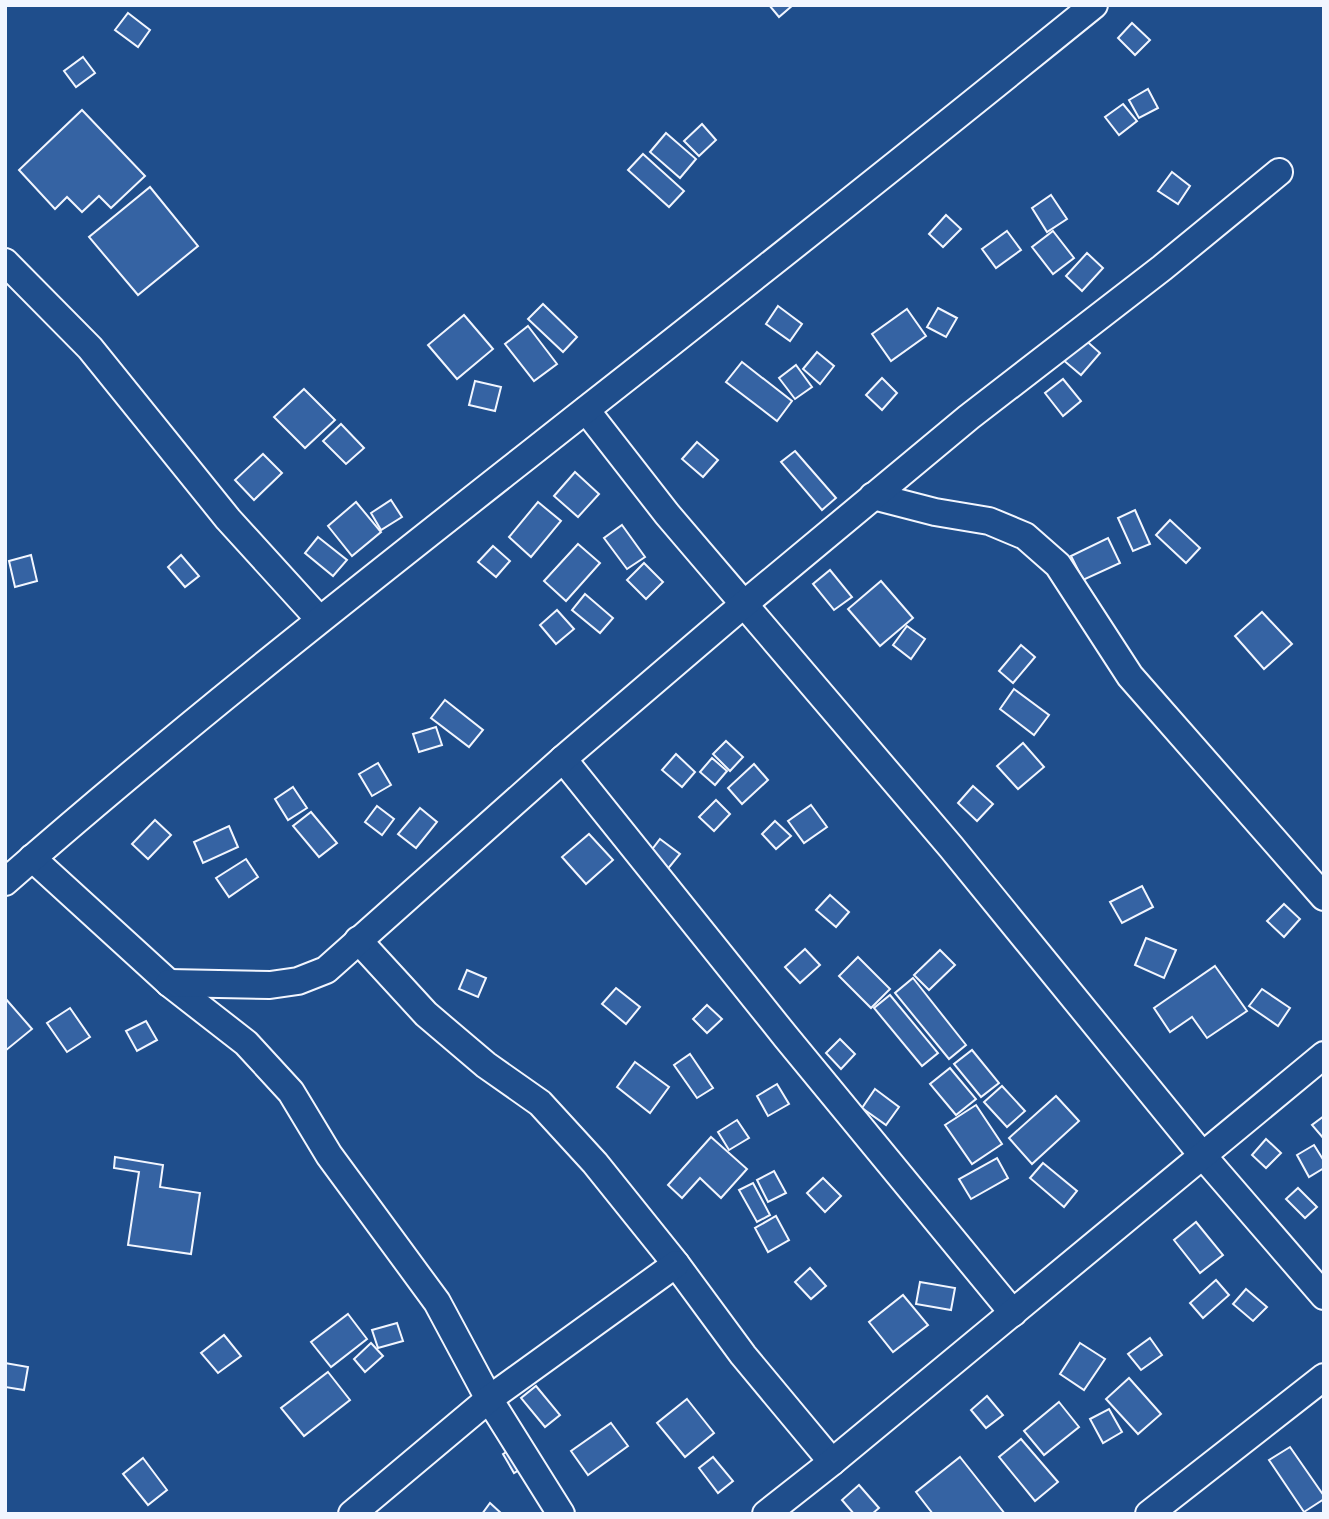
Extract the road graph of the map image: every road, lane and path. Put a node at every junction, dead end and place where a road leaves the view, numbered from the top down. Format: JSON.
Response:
{"nodes":[{"id":1,"x":1094,"y":5,"type":"edge"},
{"id":2,"x":1279,"y":172,"type":"dead end"},
{"id":3,"x":5,"y":262,"type":"edge"},
{"id":4,"x":586,"y":410,"type":"junction"},
{"id":5,"x":873,"y":496,"type":"junction"},
{"id":6,"x":743,"y":605,"type":"junction"},
{"id":7,"x":319,"y":619,"type":"junction"},
{"id":8,"x":563,"y":759,"type":"junction"},
{"id":9,"x":32,"y":858,"type":"junction"},
{"id":10,"x":5,"y":882,"type":"edge"},
{"id":11,"x":1324,"y":897,"type":"edge"},
{"id":12,"x":358,"y":940,"type":"junction"},
{"id":13,"x":169,"y":983,"type":"junction"},
{"id":14,"x":1324,"y":1055,"type":"edge"},
{"id":15,"x":1203,"y":1156,"type":"junction"},
{"id":16,"x":676,"y":1264,"type":"junction"},
{"id":17,"x":1324,"y":1296,"type":"edge"},
{"id":18,"x":1013,"y":1312,"type":"junction"},
{"id":19,"x":1324,"y":1377,"type":"edge"},
{"id":20,"x":489,"y":1399,"type":"junction"},
{"id":21,"x":832,"y":1462,"type":"junction"},
{"id":22,"x":1164,"y":1509,"type":"edge"},
{"id":23,"x":352,"y":1514,"type":"edge"},
{"id":24,"x":561,"y":1514,"type":"edge"},
{"id":25,"x":766,"y":1514,"type":"edge"}],
"edges":[{"from":1,"to":4,"type":"street"},
{"from":2,"to":5,"type":"street"},
{"from":3,"to":7,"type":"street"},
{"from":4,"to":6,"type":"street"},
{"from":4,"to":7,"type":"street"},
{"from":5,"to":6,"type":"street"},
{"from":5,"to":11,"type":"street"},
{"from":6,"to":8,"type":"street"},
{"from":6,"to":15,"type":"street"},
{"from":7,"to":9,"type":"street"},
{"from":8,"to":12,"type":"street"},
{"from":8,"to":18,"type":"street"},
{"from":9,"to":10,"type":"street"},
{"from":9,"to":13,"type":"street"},
{"from":12,"to":13,"type":"street"},
{"from":12,"to":16,"type":"street"},
{"from":13,"to":20,"type":"street"},
{"from":14,"to":15,"type":"street"},
{"from":15,"to":17,"type":"street"},
{"from":15,"to":18,"type":"street"},
{"from":16,"to":20,"type":"street"},
{"from":16,"to":21,"type":"street"},
{"from":18,"to":21,"type":"street"},
{"from":19,"to":22,"type":"street"},
{"from":20,"to":23,"type":"street"},
{"from":20,"to":24,"type":"street"},
{"from":21,"to":25,"type":"street"}]}
